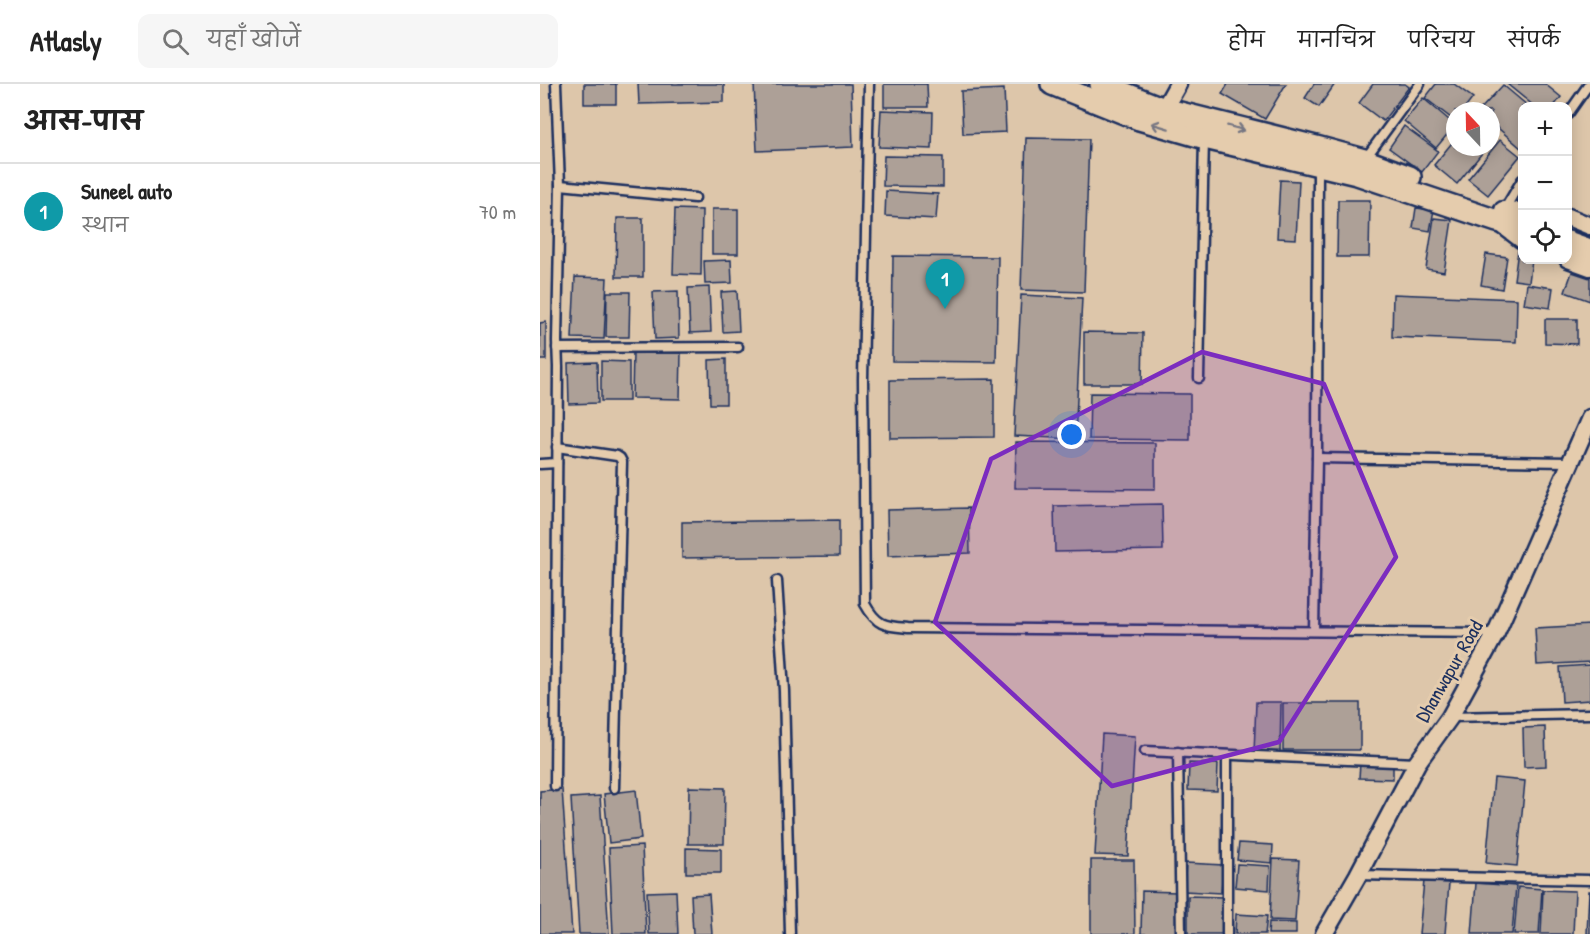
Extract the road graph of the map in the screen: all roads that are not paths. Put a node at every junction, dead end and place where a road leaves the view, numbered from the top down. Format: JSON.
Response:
{"nodes":[{"id":1,"x":556,"y":84,"type":"edge"},
{"id":2,"x":869,"y":84,"type":"edge"},
{"id":3,"x":1052,"y":84,"type":"edge"},
{"id":4,"x":1101,"y":84,"type":"edge"},
{"id":5,"x":1178,"y":84,"type":"edge"},
{"id":6,"x":1420,"y":84,"type":"edge"},
{"id":7,"x":1588,"y":84,"type":"edge"},
{"id":8,"x":1572,"y":108,"type":"edge"},
{"id":9,"x":1164,"y":109,"type":"junction"},
{"id":10,"x":1206,"y":129,"type":"junction"},
{"id":11,"x":1319,"y":157,"type":"junction"},
{"id":12,"x":1364,"y":160,"type":"junction"},
{"id":13,"x":560,"y":185,"type":"junction"},
{"id":14,"x":695,"y":198,"type":"dead end"},
{"id":15,"x":1518,"y":199,"type":"edge"},
{"id":16,"x":1572,"y":219,"type":"edge"},
{"id":17,"x":1513,"y":222,"type":"edge"},
{"id":18,"x":1590,"y":226,"type":"edge"},
{"id":19,"x":1572,"y":243,"type":"edge"},
{"id":20,"x":1590,"y":250,"type":"edge"},
{"id":21,"x":1572,"y":260,"type":"edge"},
{"id":22,"x":1590,"y":267,"type":"edge"},
{"id":23,"x":738,"y":347,"type":"dead end"},
{"id":24,"x":557,"y":348,"type":"junction"},
{"id":25,"x":1199,"y":378,"type":"dead end"},
{"id":26,"x":1588,"y":426,"type":"edge"},
{"id":27,"x":557,"y":447,"type":"junction"},
{"id":28,"x":1317,"y":458,"type":"junction"},
{"id":29,"x":1570,"y":462,"type":"junction"},
{"id":30,"x":557,"y":463,"type":"junction"},
{"id":31,"x":540,"y":464,"type":"edge"},
{"id":32,"x":777,"y":581,"type":"dead end"},
{"id":33,"x":1314,"y":631,"type":"junction"},
{"id":34,"x":1496,"y":633,"type":"junction"},
{"id":35,"x":1590,"y":714,"type":"edge"},
{"id":36,"x":1450,"y":717,"type":"junction"},
{"id":37,"x":1145,"y":751,"type":"dead end"},
{"id":38,"x":1178,"y":752,"type":"junction"},
{"id":39,"x":1227,"y":755,"type":"junction"},
{"id":40,"x":1417,"y":763,"type":"junction"},
{"id":41,"x":555,"y":786,"type":"dead end"},
{"id":42,"x":614,"y":788,"type":"dead end"},
{"id":43,"x":1358,"y":875,"type":"junction"},
{"id":44,"x":1590,"y":880,"type":"edge"},
{"id":45,"x":790,"y":934,"type":"edge"},
{"id":46,"x":1180,"y":934,"type":"edge"},
{"id":47,"x":1227,"y":934,"type":"edge"},
{"id":48,"x":1324,"y":934,"type":"edge"}],
"edges":[{"from":1,"to":13,"type":"lane"},
{"from":2,"to":33,"type":"lane"},
{"from":10,"to":3,"type":"street","one_way":true},
{"from":4,"to":9,"type":"street"},
{"from":5,"to":9,"type":"street"},
{"from":6,"to":12,"type":"lane"},
{"from":7,"to":8,"type":"lane"},
{"from":9,"to":10,"type":"street"},
{"from":10,"to":11,"type":"street"},
{"from":10,"to":25,"type":"lane"},
{"from":11,"to":12,"type":"street"},
{"from":11,"to":17,"type":"street"},
{"from":11,"to":28,"type":"lane"},
{"from":12,"to":17,"type":"street"},
{"from":13,"to":14,"type":"lane"},
{"from":13,"to":24,"type":"lane"},
{"from":15,"to":17,"type":"lane"},
{"from":16,"to":18,"type":"street"},
{"from":19,"to":20,"type":"street"},
{"from":21,"to":22,"type":"street"},
{"from":23,"to":24,"type":"lane"},
{"from":24,"to":27,"type":"lane"},
{"from":26,"to":29,"type":"street","name":"Dhanwapur Road"},
{"from":27,"to":30,"type":"lane"},
{"from":27,"to":42,"type":"lane"},
{"from":28,"to":29,"type":"lane"},
{"from":28,"to":33,"type":"lane"},
{"from":29,"to":34,"type":"street","name":"Dhanwapur Road"},
{"from":30,"to":31,"type":"lane"},
{"from":30,"to":41,"type":"lane"},
{"from":32,"to":45,"type":"lane"},
{"from":33,"to":34,"type":"lane"},
{"from":34,"to":36,"type":"street","name":"Dhanwapur Road"},
{"from":35,"to":36,"type":"lane"},
{"from":36,"to":40,"type":"street","name":"Dhanwapur Road"},
{"from":37,"to":38,"type":"lane"},
{"from":38,"to":39,"type":"lane"},
{"from":38,"to":46,"type":"lane"},
{"from":39,"to":40,"type":"lane"},
{"from":39,"to":47,"type":"lane"},
{"from":40,"to":43,"type":"street","name":"Dhanwapur Road"},
{"from":43,"to":44,"type":"lane"},
{"from":43,"to":48,"type":"street","name":"Dhanwapur Road"}]}
